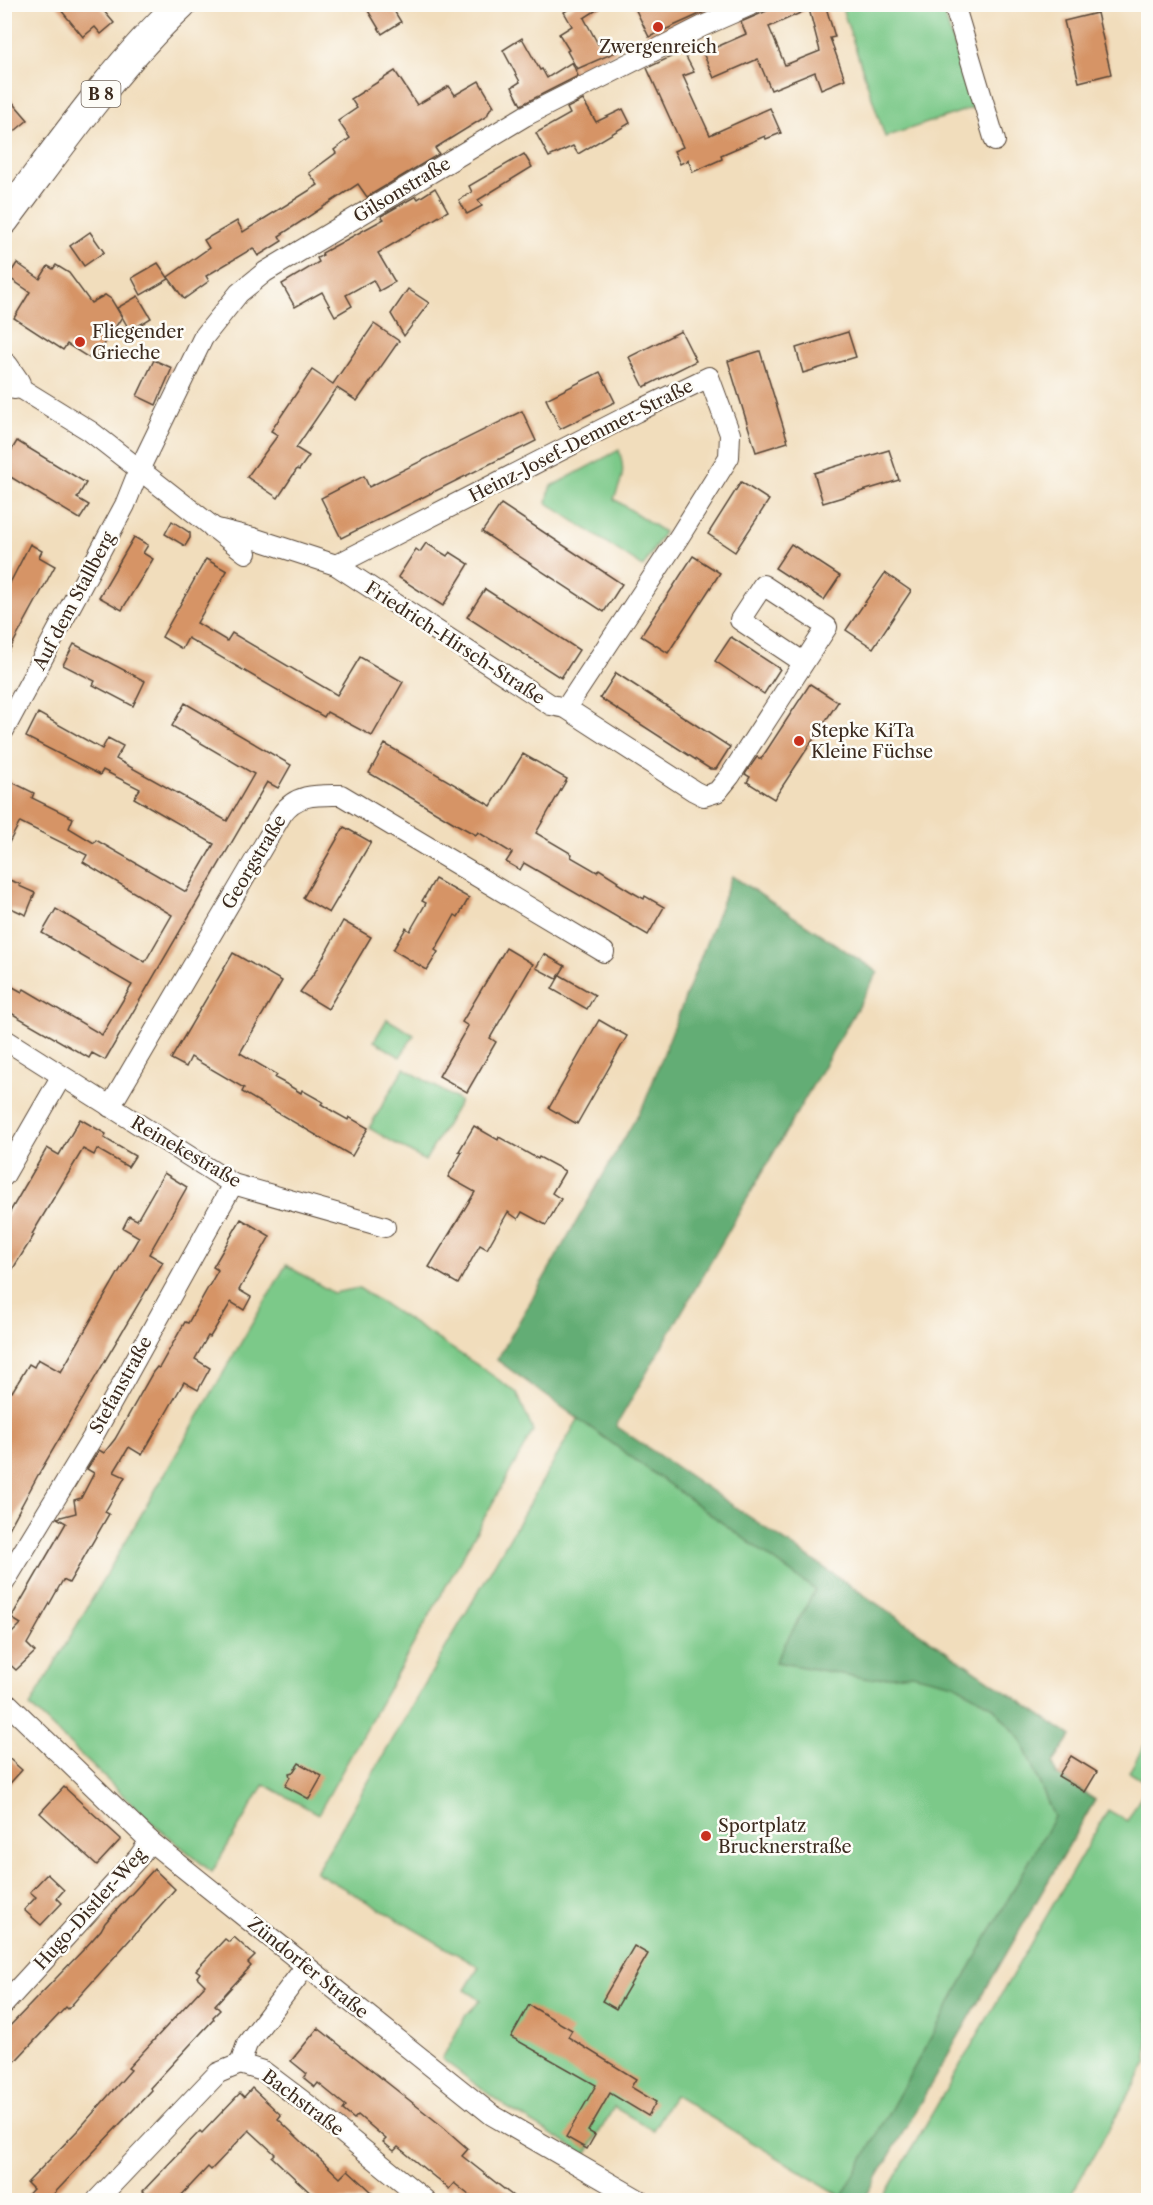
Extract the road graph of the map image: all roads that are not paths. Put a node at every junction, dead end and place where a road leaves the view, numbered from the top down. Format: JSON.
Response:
{"nodes":[{"id":1,"x":181,"y":4,"type":"edge"},
{"id":2,"x":753,"y":4,"type":"edge"},
{"id":3,"x":954,"y":4,"type":"edge"},
{"id":4,"x":994,"y":141,"type":"dead end"},
{"id":5,"x":4,"y":220,"type":"edge"},
{"id":6,"x":8,"y":377,"type":"edge"},
{"id":7,"x":139,"y":470,"type":"junction"},
{"id":8,"x":213,"y":528,"type":"junction"},
{"id":9,"x":246,"y":553,"type":"dead end"},
{"id":10,"x":336,"y":565,"type":"junction"},
{"id":11,"x":803,"y":663,"type":"dead end"},
{"id":12,"x":566,"y":708,"type":"junction"},
{"id":13,"x":4,"y":730,"type":"edge"},
{"id":14,"x":604,"y":952,"type":"dead end"},
{"id":15,"x":4,"y":1039,"type":"edge"},
{"id":16,"x":61,"y":1077,"type":"junction"},
{"id":17,"x":110,"y":1107,"type":"junction"},
{"id":18,"x":4,"y":1176,"type":"edge"},
{"id":19,"x":233,"y":1184,"type":"junction"},
{"id":20,"x":385,"y":1227,"type":"dead end"},
{"id":21,"x":4,"y":1583,"type":"edge"},
{"id":22,"x":4,"y":1700,"type":"edge"},
{"id":23,"x":150,"y":1841,"type":"junction"},
{"id":24,"x":306,"y":1966,"type":"junction"},
{"id":25,"x":4,"y":2004,"type":"edge"},
{"id":26,"x":240,"y":2064,"type":"junction"},
{"id":27,"x":97,"y":2200,"type":"edge"},
{"id":28,"x":425,"y":2200,"type":"edge"},
{"id":29,"x":639,"y":2200,"type":"edge"}],
"edges":[{"from":1,"to":5,"type":"main road","number":"B 8"},
{"from":2,"to":7,"type":"street","name":"Gilsonstraße"},
{"from":3,"to":4,"type":"street"},
{"from":6,"to":7,"type":"street","name":"Friedrich-Hirsch-Straße"},
{"from":7,"to":8,"type":"street","name":"Friedrich-Hirsch-Straße"},
{"from":7,"to":13,"type":"street","name":"Auf dem Stallberg"},
{"from":8,"to":9,"type":"street","name":"Friedrich-Hirsch-Straße"},
{"from":8,"to":10,"type":"street","name":"Friedrich-Hirsch-Straße"},
{"from":10,"to":12,"type":"street","name":"Friedrich-Hirsch-Straße"},
{"from":10,"to":12,"type":"street","name":"Heinz-Josef-Demmer-Straße"},
{"from":11,"to":12,"type":"street","name":"Friedrich-Hirsch-Straße"},
{"from":14,"to":17,"type":"street","name":"Georgstraße"},
{"from":15,"to":16,"type":"street","name":"Reinekestraße"},
{"from":16,"to":17,"type":"street","name":"Reinekestraße"},
{"from":16,"to":18,"type":"street"},
{"from":17,"to":19,"type":"street","name":"Reinekestraße"},
{"from":19,"to":20,"type":"street","name":"Reinekestraße"},
{"from":19,"to":21,"type":"street","name":"Stefanstraße"},
{"from":22,"to":23,"type":"street","name":"Zündorfer Straße"},
{"from":23,"to":24,"type":"street","name":"Zündorfer Straße"},
{"from":23,"to":25,"type":"street","name":"Hugo-Distler-Weg"},
{"from":24,"to":26,"type":"street","name":"Bachstraße"},
{"from":24,"to":29,"type":"street","name":"Zündorfer Straße"},
{"from":26,"to":27,"type":"street"},
{"from":26,"to":28,"type":"street","name":"Bachstraße"}]}
